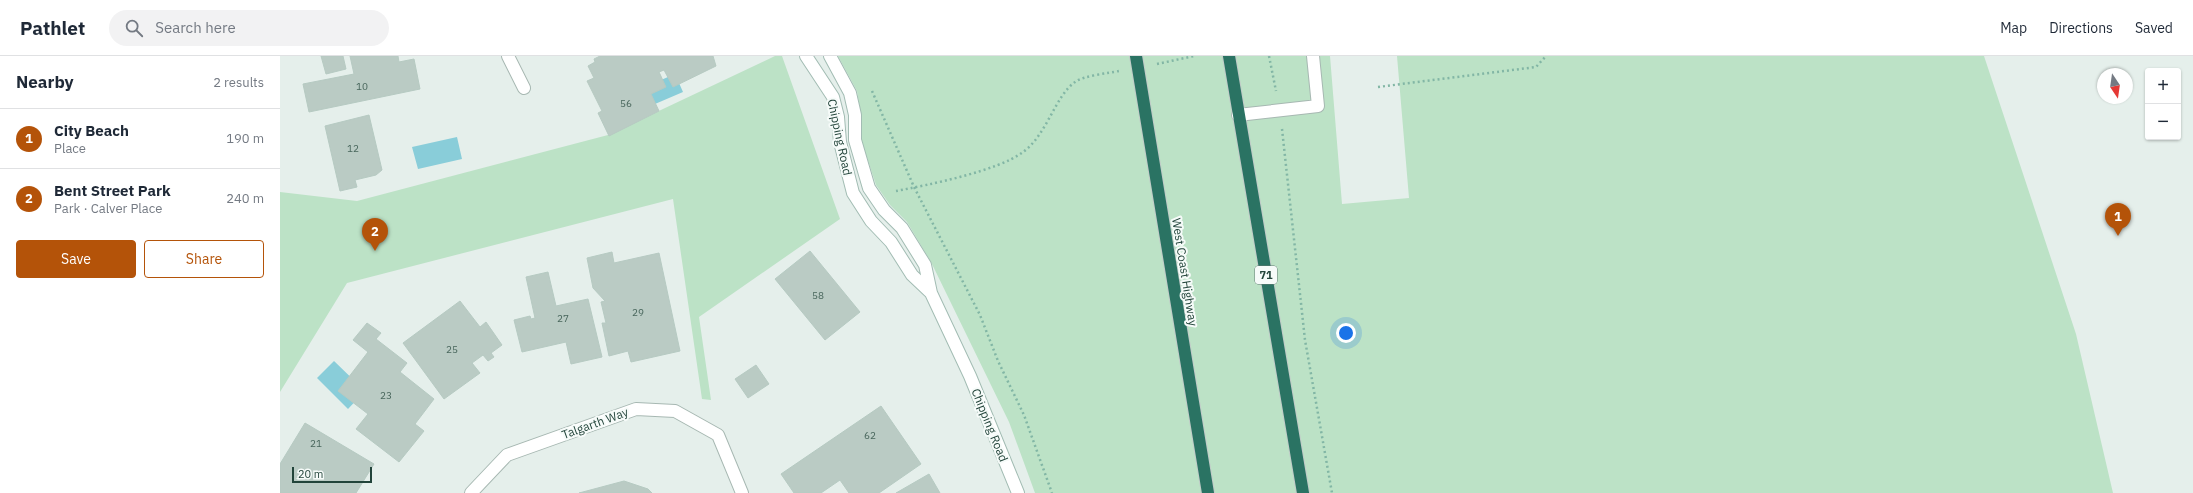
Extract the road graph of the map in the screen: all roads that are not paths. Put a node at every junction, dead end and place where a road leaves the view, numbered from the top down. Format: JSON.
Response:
{"nodes":[{"id":1,"x":508,"y":56,"type":"edge"},
{"id":2,"x":806,"y":56,"type":"edge"},
{"id":3,"x":830,"y":56,"type":"edge"},
{"id":4,"x":1229,"y":56,"type":"edge"},
{"id":5,"x":1313,"y":56,"type":"edge"},
{"id":6,"x":1136,"y":62,"type":"edge"},
{"id":7,"x":524,"y":88,"type":"dead end"},
{"id":8,"x":1238,"y":115,"type":"junction"},
{"id":9,"x":931,"y":293,"type":"junction"},
{"id":10,"x":471,"y":493,"type":"edge"},
{"id":11,"x":742,"y":493,"type":"edge"},
{"id":12,"x":1018,"y":493,"type":"edge"},
{"id":13,"x":1208,"y":493,"type":"edge"},
{"id":14,"x":1303,"y":493,"type":"edge"}],
"edges":[{"from":1,"to":7,"type":"street"},
{"from":2,"to":9,"type":"street","name":"Chipping Road"},
{"from":3,"to":9,"type":"street","name":"Chipping Road"},
{"from":4,"to":8,"type":"highway","number":"71"},
{"from":5,"to":8,"type":"street"},
{"from":6,"to":13,"type":"highway","name":"West Coast Highway"},
{"from":8,"to":14,"type":"highway","number":"71"},
{"from":9,"to":12,"type":"street","name":"Chipping Road"},
{"from":10,"to":11,"type":"street","name":"Talgarth Way"}]}
